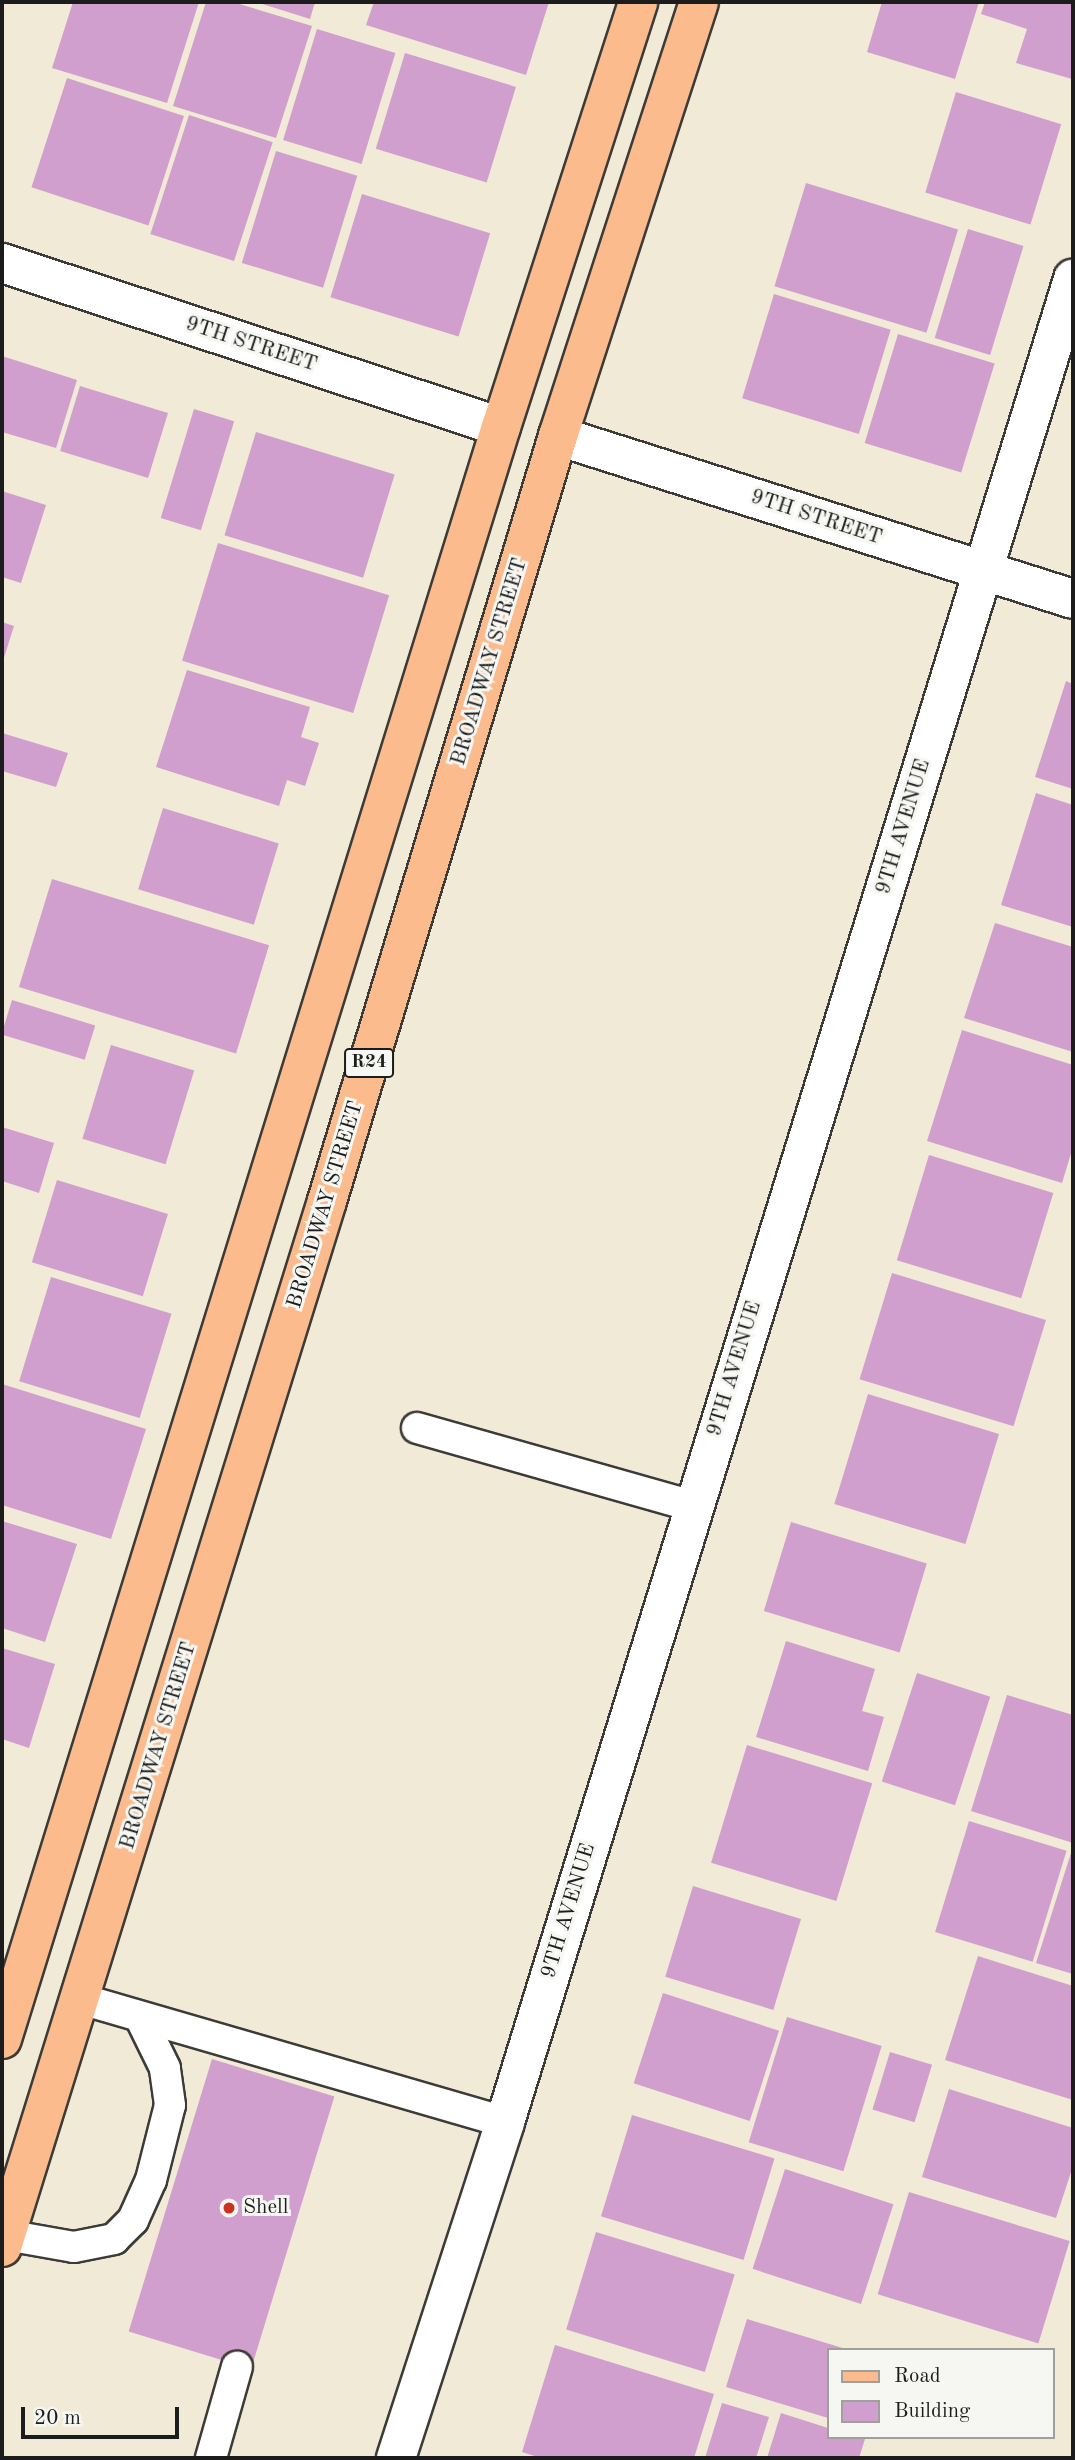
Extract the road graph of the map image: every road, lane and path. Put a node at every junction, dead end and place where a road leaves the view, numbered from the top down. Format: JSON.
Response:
{"nodes":[{"id":1,"x":638,"y":2,"type":"edge"},
{"id":2,"x":699,"y":2,"type":"edge"},
{"id":3,"x":2,"y":263,"type":"edge"},
{"id":4,"x":1073,"y":279,"type":"edge"},
{"id":5,"x":501,"y":426,"type":"junction"},
{"id":6,"x":558,"y":436,"type":"junction"},
{"id":7,"x":984,"y":572,"type":"junction"},
{"id":8,"x":1073,"y":599,"type":"edge"},
{"id":9,"x":417,"y":1428,"type":"dead end"},
{"id":10,"x":692,"y":1506,"type":"junction"},
{"id":11,"x":80,"y":1999,"type":"junction"},
{"id":12,"x":140,"y":2017,"type":"junction"},
{"id":13,"x":2,"y":2039,"type":"edge"},
{"id":14,"x":505,"y":2122,"type":"junction"},
{"id":15,"x":4,"y":2241,"type":"edge"},
{"id":16,"x":237,"y":2367,"type":"dead end"},
{"id":17,"x":211,"y":2458,"type":"edge"},
{"id":18,"x":396,"y":2458,"type":"edge"}],
"edges":[{"from":1,"to":5,"type":"main road"},
{"from":2,"to":6,"type":"main road","name":"BROADWAY STREET","number":"R24"},
{"from":3,"to":5,"type":"street","name":"9TH STREET"},
{"from":4,"to":7,"type":"street","name":"9TH AVENUE"},
{"from":5,"to":13,"type":"main road"},
{"from":6,"to":7,"type":"street","name":"9TH STREET"},
{"from":6,"to":11,"type":"main road","name":"BROADWAY STREET","number":"R24"},
{"from":7,"to":8,"type":"street","name":"9TH STREET"},
{"from":7,"to":10,"type":"street","name":"9TH AVENUE"},
{"from":9,"to":10,"type":"lane"},
{"from":10,"to":14,"type":"street","name":"9TH AVENUE"},
{"from":11,"to":12,"type":"lane"},
{"from":11,"to":15,"type":"main road","name":"BROADWAY STREET","number":"R24"},
{"from":12,"to":14,"type":"lane"},
{"from":12,"to":15,"type":"lane"},
{"from":14,"to":18,"type":"street","name":"9TH AVENUE"},
{"from":16,"to":17,"type":"lane"}]}
